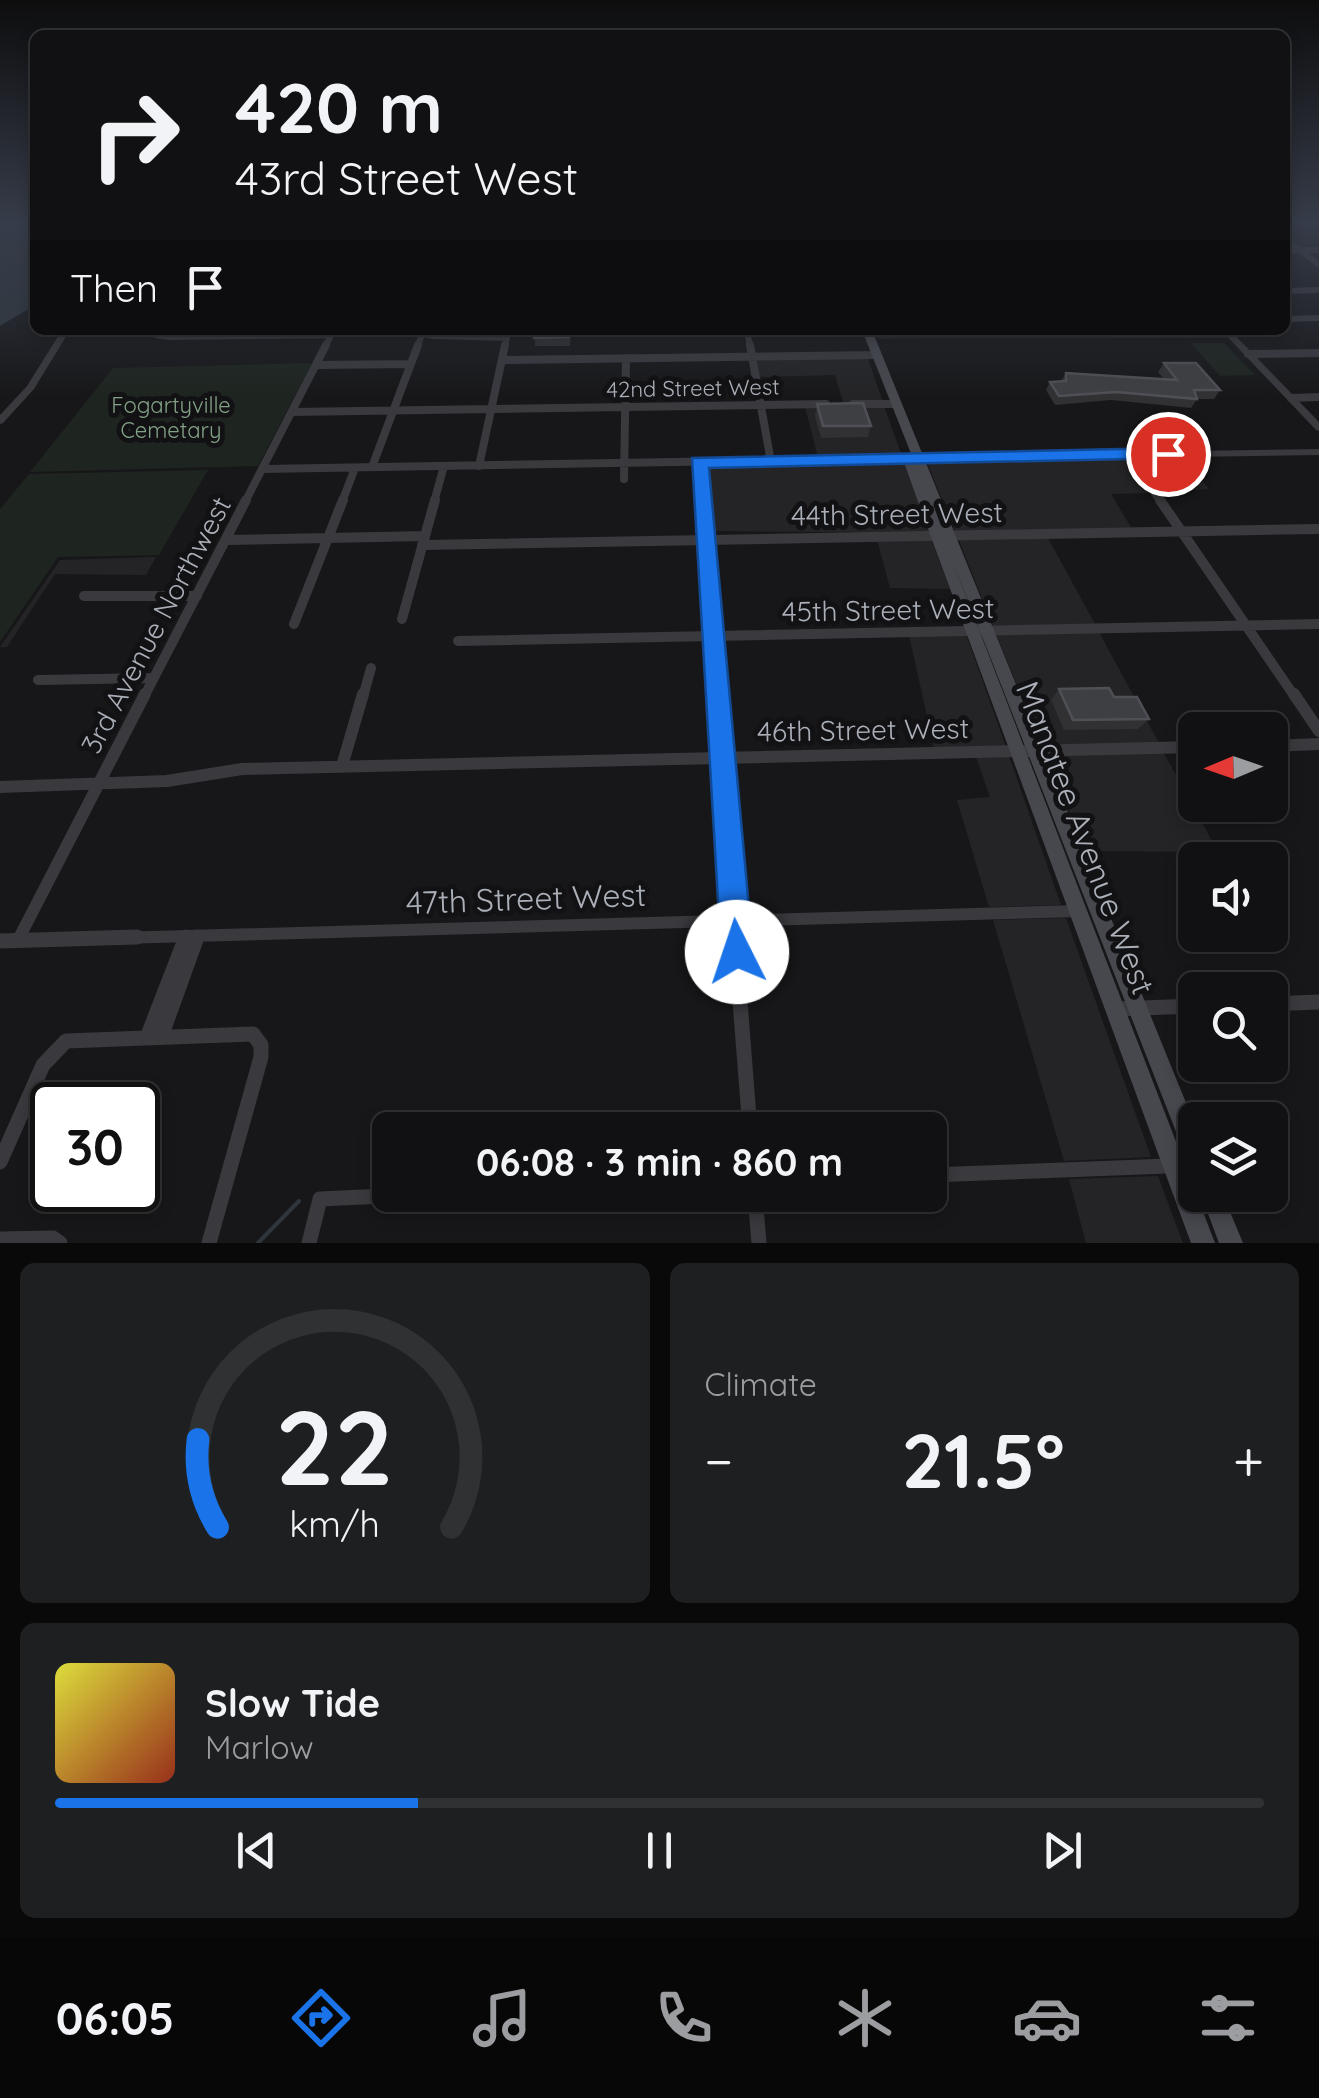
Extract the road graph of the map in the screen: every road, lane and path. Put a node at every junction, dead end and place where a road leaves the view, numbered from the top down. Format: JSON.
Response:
{"nodes":[{"id":1,"x":1319,"y":290,"type":"edge"},
{"id":2,"x":1290,"y":291,"type":"edge"},
{"id":3,"x":1319,"y":318,"type":"edge"},
{"id":4,"x":1290,"y":319,"type":"edge"},
{"id":5,"x":63,"y":335,"type":"edge"},
{"id":6,"x":331,"y":335,"type":"edge"},
{"id":7,"x":422,"y":335,"type":"joint"},
{"id":8,"x":748,"y":335,"type":"edge"},
{"id":9,"x":869,"y":335,"type":"edge"},
{"id":10,"x":1230,"y":335,"type":"edge"},
{"id":11,"x":1319,"y":353,"type":"edge"},
{"id":12,"x":876,"y":354,"type":"junction"},
{"id":13,"x":1248,"y":354,"type":"junction"},
{"id":14,"x":752,"y":356,"type":"junction"},
{"id":15,"x":626,"y":358,"type":"junction"},
{"id":16,"x":502,"y":360,"type":"junction"},
{"id":17,"x":410,"y":364,"type":"junction"},
{"id":18,"x":316,"y":365,"type":"junction"},
{"id":19,"x":1319,"y":397,"type":"edge"},
{"id":20,"x":1290,"y":398,"type":"junction"},
{"id":21,"x":896,"y":404,"type":"junction"},
{"id":22,"x":761,"y":405,"type":"junction"},
{"id":23,"x":626,"y":407,"type":"junction"},
{"id":24,"x":492,"y":409,"type":"junction"},
{"id":25,"x":392,"y":410,"type":"junction"},
{"id":26,"x":292,"y":412,"type":"junction"},
{"id":27,"x":0,"y":422,"type":"edge"},
{"id":28,"x":1319,"y":428,"type":"edge"},
{"id":29,"x":1319,"y":452,"type":"edge"},
{"id":30,"x":1128,"y":454,"type":"junction"},
{"id":31,"x":916,"y":458,"type":"junction"},
{"id":32,"x":699,"y":462,"type":"junction"},
{"id":33,"x":771,"y":462,"type":"junction"},
{"id":34,"x":624,"y":464,"type":"junction"},
{"id":35,"x":444,"y":466,"type":"junction"},
{"id":36,"x":479,"y":466,"type":"junction"},
{"id":37,"x":355,"y":468,"type":"junction"},
{"id":38,"x":372,"y":468,"type":"junction"},
{"id":39,"x":263,"y":469,"type":"junction"},
{"id":40,"x":624,"y":479,"type":"dead end"},
{"id":41,"x":1319,"y":529,"type":"edge"},
{"id":42,"x":1182,"y":532,"type":"junction"},
{"id":43,"x":945,"y":535,"type":"junction"},
{"id":44,"x":328,"y":538,"type":"junction"},
{"id":45,"x":226,"y":540,"type":"junction"},
{"id":46,"x":424,"y":540,"type":"junction"},
{"id":47,"x":705,"y":540,"type":"junction"},
{"id":48,"x":84,"y":596,"type":"dead end"},
{"id":49,"x":197,"y":596,"type":"junction"},
{"id":50,"x":402,"y":619,"type":"dead end"},
{"id":51,"x":294,"y":624,"type":"dead end"},
{"id":52,"x":1319,"y":624,"type":"edge"},
{"id":53,"x":1246,"y":625,"type":"junction"},
{"id":54,"x":972,"y":630,"type":"junction"},
{"id":55,"x":990,"y":630,"type":"junction"},
{"id":56,"x":713,"y":636,"type":"junction"},
{"id":57,"x":458,"y":640,"type":"dead end"},
{"id":58,"x":371,"y":668,"type":"dead end"},
{"id":59,"x":154,"y":678,"type":"junction"},
{"id":60,"x":38,"y":680,"type":"dead end"},
{"id":61,"x":1319,"y":731,"type":"edge"},
{"id":62,"x":1319,"y":744,"type":"edge"},
{"id":63,"x":1288,"y":745,"type":"edge"},
{"id":64,"x":1178,"y":747,"type":"edge"},
{"id":65,"x":1037,"y":751,"type":"junction"},
{"id":66,"x":1018,"y":752,"type":"junction"},
{"id":67,"x":723,"y":758,"type":"junction"},
{"id":68,"x":342,"y":766,"type":"junction"},
{"id":69,"x":99,"y":784,"type":"junction"},
{"id":70,"x":0,"y":787,"type":"edge"},
{"id":71,"x":1100,"y":910,"type":"junction"},
{"id":72,"x":1078,"y":911,"type":"junction"},
{"id":73,"x":735,"y":921,"type":"junction"},
{"id":74,"x":191,"y":936,"type":"junction"},
{"id":75,"x":0,"y":940,"type":"edge"},
{"id":76,"x":18,"y":940,"type":"junction"},
{"id":77,"x":1319,"y":1002,"type":"edge"},
{"id":78,"x":1288,"y":1003,"type":"edge"},
{"id":79,"x":1178,"y":1007,"type":"edge"},
{"id":80,"x":1138,"y":1008,"type":"junction"},
{"id":81,"x":1115,"y":1009,"type":"junction"},
{"id":82,"x":156,"y":1034,"type":"junction"},
{"id":83,"x":1178,"y":1109,"type":"edge"},
{"id":84,"x":749,"y":1112,"type":"edge"},
{"id":85,"x":1178,"y":1151,"type":"edge"},
{"id":86,"x":0,"y":1162,"type":"edge"},
{"id":87,"x":1178,"y":1165,"type":"edge"},
{"id":88,"x":947,"y":1173,"type":"edge"},
{"id":89,"x":372,"y":1196,"type":"edge"},
{"id":90,"x":756,"y":1212,"type":"edge"},
{"id":91,"x":1195,"y":1212,"type":"edge"},
{"id":92,"x":1219,"y":1212,"type":"edge"},
{"id":93,"x":0,"y":1239,"type":"edge"},
{"id":94,"x":60,"y":1243,"type":"edge"},
{"id":95,"x":209,"y":1243,"type":"edge"},
{"id":96,"x":309,"y":1243,"type":"edge"},
{"id":97,"x":759,"y":1243,"type":"edge"},
{"id":98,"x":1202,"y":1243,"type":"edge"},
{"id":99,"x":1231,"y":1243,"type":"edge"}],
"edges":[{"from":1,"to":2,"type":"street"},
{"from":3,"to":4,"type":"street"},
{"from":5,"to":27,"type":"street"},
{"from":6,"to":18,"type":"street","name":"3rd Avenue Northwest"},
{"from":7,"to":16,"type":"street"},
{"from":7,"to":17,"type":"street"},
{"from":8,"to":14,"type":"street"},
{"from":9,"to":12,"type":"main road","name":"Manatee Avenue West"},
{"from":10,"to":13,"type":"street"},
{"from":11,"to":13,"type":"street"},
{"from":12,"to":14,"type":"street"},
{"from":12,"to":21,"type":"main road","name":"Manatee Avenue West"},
{"from":13,"to":20,"type":"street"},
{"from":14,"to":15,"type":"street"},
{"from":14,"to":22,"type":"street"},
{"from":15,"to":16,"type":"street"},
{"from":15,"to":23,"type":"street"},
{"from":16,"to":24,"type":"street"},
{"from":17,"to":18,"type":"street"},
{"from":17,"to":25,"type":"street"},
{"from":18,"to":26,"type":"street","name":"3rd Avenue Northwest"},
{"from":19,"to":20,"type":"street"},
{"from":20,"to":28,"type":"street"},
{"from":21,"to":22,"type":"street","name":"42nd Street West"},
{"from":21,"to":31,"type":"main road","name":"Manatee Avenue West"},
{"from":22,"to":23,"type":"street","name":"42nd Street West"},
{"from":22,"to":33,"type":"street"},
{"from":23,"to":24,"type":"street","name":"42nd Street West"},
{"from":23,"to":34,"type":"street"},
{"from":24,"to":25,"type":"street","name":"42nd Street West"},
{"from":24,"to":36,"type":"street"},
{"from":25,"to":26,"type":"street","name":"42nd Street West"},
{"from":25,"to":38,"type":"street"},
{"from":26,"to":39,"type":"street","name":"3rd Avenue Northwest"},
{"from":29,"to":30,"type":"street"},
{"from":30,"to":31,"type":"street"},
{"from":30,"to":42,"type":"street"},
{"from":31,"to":33,"type":"street"},
{"from":31,"to":43,"type":"main road","name":"Manatee Avenue West"},
{"from":32,"to":33,"type":"street"},
{"from":32,"to":34,"type":"street"},
{"from":32,"to":47,"type":"street"},
{"from":34,"to":36,"type":"street"},
{"from":34,"to":40,"type":"street"},
{"from":35,"to":36,"type":"street"},
{"from":35,"to":38,"type":"street"},
{"from":35,"to":46,"type":"street"},
{"from":37,"to":38,"type":"street"},
{"from":37,"to":39,"type":"street"},
{"from":37,"to":44,"type":"street"},
{"from":39,"to":45,"type":"street","name":"3rd Avenue Northwest"},
{"from":41,"to":42,"type":"street","name":"44th Street West"},
{"from":42,"to":43,"type":"street","name":"44th Street West"},
{"from":42,"to":53,"type":"street"},
{"from":43,"to":47,"type":"street","name":"44th Street West"},
{"from":43,"to":54,"type":"main road","name":"Manatee Avenue West"},
{"from":43,"to":55,"type":"main road","name":"Manatee Avenue West"},
{"from":44,"to":45,"type":"street","name":"44th Street West"},
{"from":44,"to":46,"type":"street","name":"44th Street West"},
{"from":44,"to":51,"type":"street"},
{"from":45,"to":49,"type":"street","name":"3rd Avenue Northwest"},
{"from":46,"to":47,"type":"street","name":"44th Street West"},
{"from":46,"to":50,"type":"street"},
{"from":47,"to":56,"type":"street"},
{"from":48,"to":49,"type":"street"},
{"from":49,"to":59,"type":"street","name":"3rd Avenue Northwest"},
{"from":52,"to":53,"type":"street","name":"45th Street West"},
{"from":53,"to":55,"type":"street","name":"45th Street West"},
{"from":53,"to":61,"type":"street"},
{"from":54,"to":55,"type":"street","name":"45th Street West"},
{"from":54,"to":56,"type":"street","name":"45th Street West"},
{"from":54,"to":66,"type":"main road","name":"Manatee Avenue West"},
{"from":55,"to":65,"type":"main road","name":"Manatee Avenue West"},
{"from":56,"to":57,"type":"street","name":"45th Street West"},
{"from":56,"to":67,"type":"street"},
{"from":58,"to":68,"type":"street"},
{"from":59,"to":60,"type":"street"},
{"from":59,"to":69,"type":"street","name":"3rd Avenue Northwest"},
{"from":62,"to":63,"type":"street"},
{"from":64,"to":65,"type":"street","name":"46th Street West"},
{"from":65,"to":66,"type":"street","name":"46th Street West"},
{"from":65,"to":71,"type":"main road","name":"Manatee Avenue West"},
{"from":66,"to":67,"type":"street","name":"46th Street West"},
{"from":66,"to":72,"type":"main road","name":"Manatee Avenue West"},
{"from":67,"to":68,"type":"street","name":"46th Street West"},
{"from":67,"to":73,"type":"street"},
{"from":68,"to":69,"type":"street","name":"46th Street West"},
{"from":69,"to":70,"type":"street","name":"46th Street West"},
{"from":69,"to":76,"type":"street","name":"3rd Avenue Northwest"},
{"from":71,"to":72,"type":"street","name":"47th Street West"},
{"from":71,"to":80,"type":"main road","name":"Manatee Avenue West"},
{"from":72,"to":73,"type":"street","name":"47th Street West"},
{"from":72,"to":81,"type":"main road","name":"Manatee Avenue West"},
{"from":73,"to":74,"type":"street","name":"47th Street West"},
{"from":73,"to":84,"type":"street"},
{"from":74,"to":76,"type":"street","name":"47th Street West"},
{"from":74,"to":82,"type":"street"},
{"from":75,"to":76,"type":"street","name":"47th Street West"},
{"from":77,"to":78,"type":"street"},
{"from":79,"to":80,"type":"street"},
{"from":80,"to":81,"type":"street"},
{"from":80,"to":83,"type":"main road","name":"Manatee Avenue West"},
{"from":81,"to":85,"type":"main road","name":"Manatee Avenue West"},
{"from":82,"to":86,"type":"street"},
{"from":82,"to":95,"type":"street"},
{"from":87,"to":88,"type":"street"},
{"from":89,"to":96,"type":"street"},
{"from":90,"to":97,"type":"street"},
{"from":91,"to":98,"type":"main road","name":"Manatee Avenue West"},
{"from":92,"to":99,"type":"main road"},
{"from":93,"to":94,"type":"street"}]}
